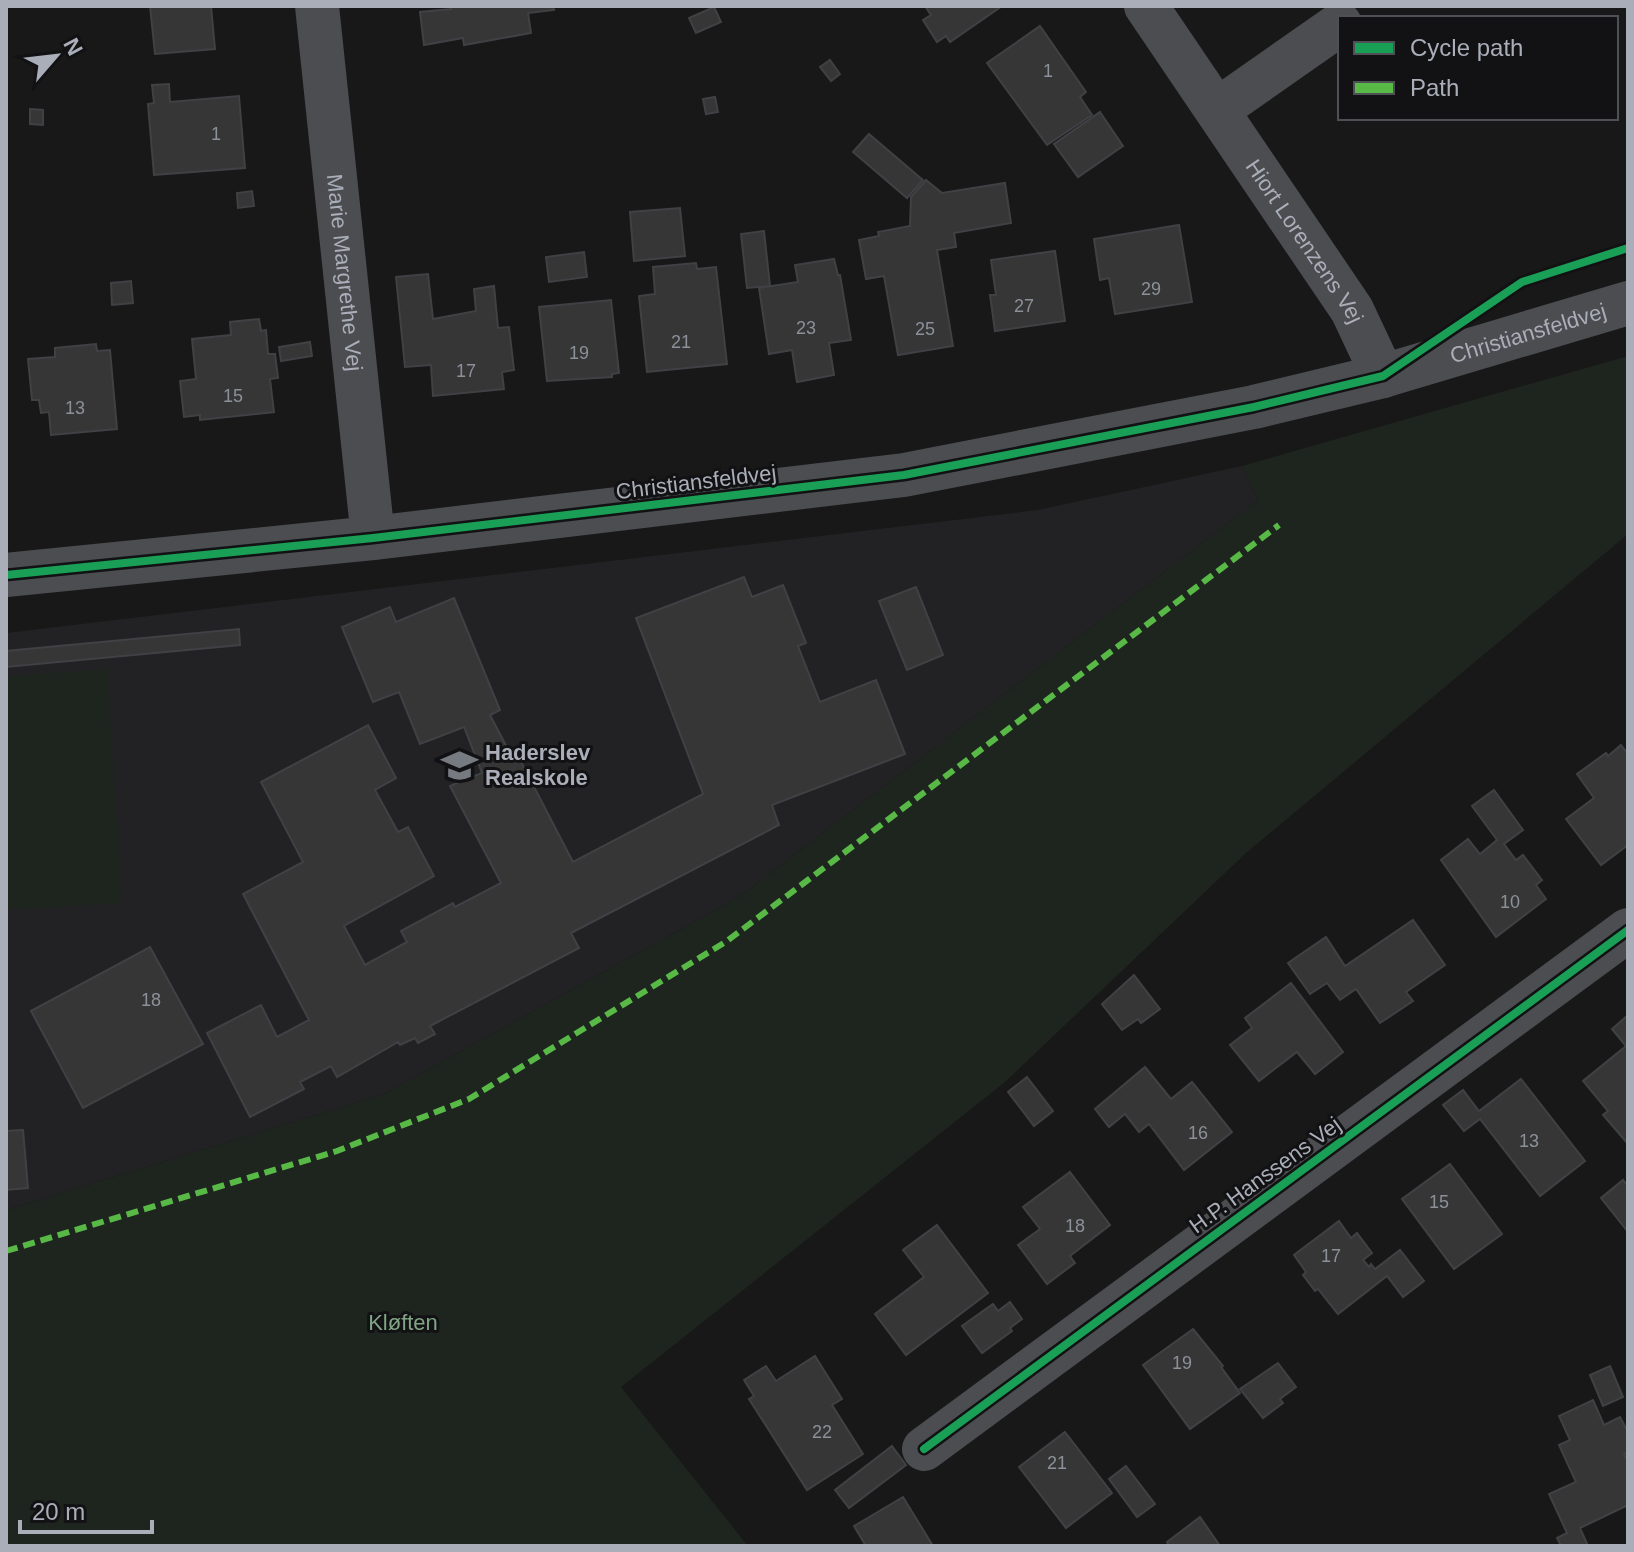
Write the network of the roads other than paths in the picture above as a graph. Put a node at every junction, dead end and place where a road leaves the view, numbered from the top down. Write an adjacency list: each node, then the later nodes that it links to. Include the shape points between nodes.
1 (317, 6): 7 (street, Marie Margrethe Vej)
2 (1146, 6): 4 (street, Hiort Lorenzens Vej)
3 (1338, 25): 4 (street)
4 (1217, 110): 6 (street, Hiort Lorenzens Vej, via 1352,310)
5 (1628, 303): 6 (street, Christiansfeldvej)
6 (1383, 376): 7 (street, Christiansfeldvej, via 1254,407 904,475)
7 (373, 538): 8 (street, Christiansfeldvej)
8 (6, 575)
9 (1628, 930): 10 (street, H.P. Hanssens Vej)
10 (924, 1449)

